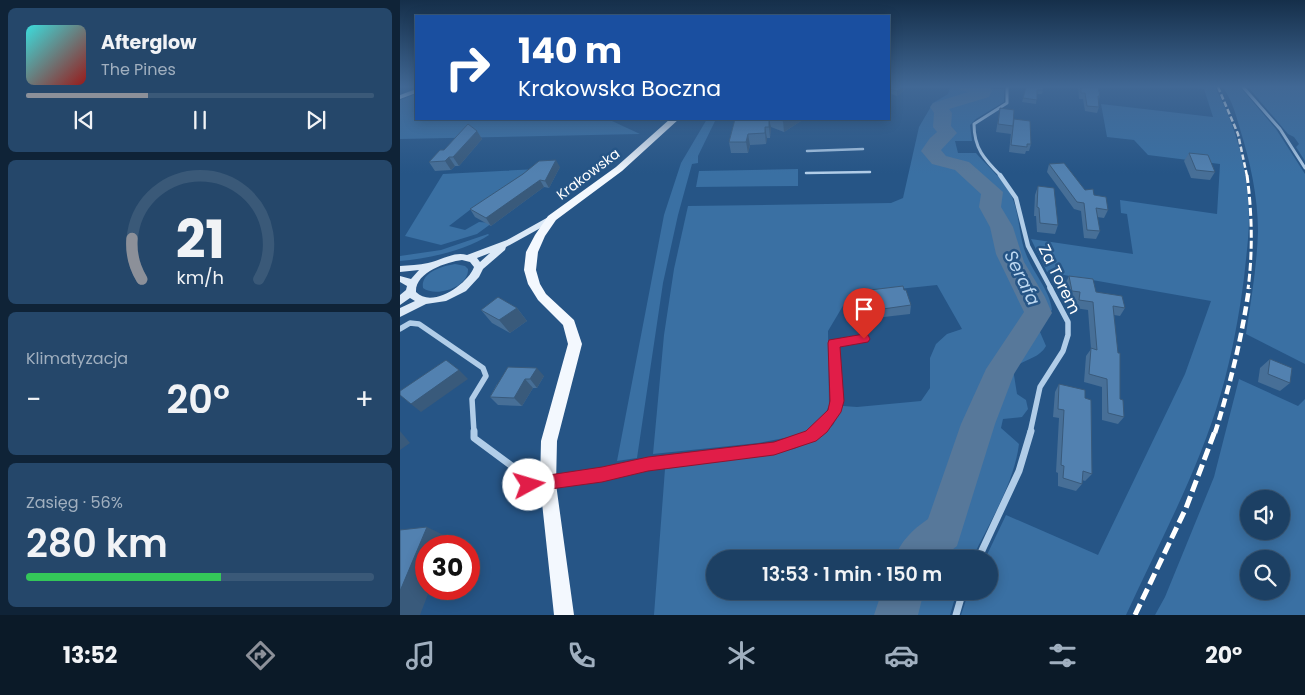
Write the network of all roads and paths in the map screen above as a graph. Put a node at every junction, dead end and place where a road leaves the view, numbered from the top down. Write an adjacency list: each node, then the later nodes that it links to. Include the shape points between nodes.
1 (987, 116): 23 (street, Za Torem, via 974,124 974,142 979,154 1016,198 1027,244 1063,310 1068,322 1068,335 1063,350 1040,387 1019,471)
2 (1268, 116): 6 (street)
3 (674, 120): 9 (main road, Krakowska, via 619,169)
4 (864, 149): 5 (lane)
5 (807, 151)
6 (1305, 168)
7 (870, 172): 8 (lane)
8 (806, 173)
9 (552, 218): 10 (main road, Krakowska); 22 (main road, via 534,247 530,270 542,297 568,323 575,344 549,441)
10 (510, 242): 11 (main road, Krakowska); 13 (main road, Krakowska)
11 (469, 258): 12 (main road, Krakowska, via 452,258); 13 (main road)
12 (433, 265): 14 (main road); 16 (main road, via 417,276)
13 (479, 267): 17 (main road, Krakowska, via 474,280 458,292)
14 (400, 269)
15 (400, 279): 16 (main road)
16 (411, 288): 17 (main road, via 415,297); 18 (main road)
17 (425, 300): 19 (main road)
18 (400, 301)
19 (400, 313)
20 (400, 330): 22 (street, via 410,323 419,324 483,368 486,376 472,399 474,438 516,469 529,485)
21 (864, 339): 22 (street, via 834,343 837,401 834,412 811,436 774,449 648,464)
22 (548, 484): 25 (main road)
23 (982, 550)
24 (960, 600): 26 (street)
25 (564, 615)
26 (956, 615)

